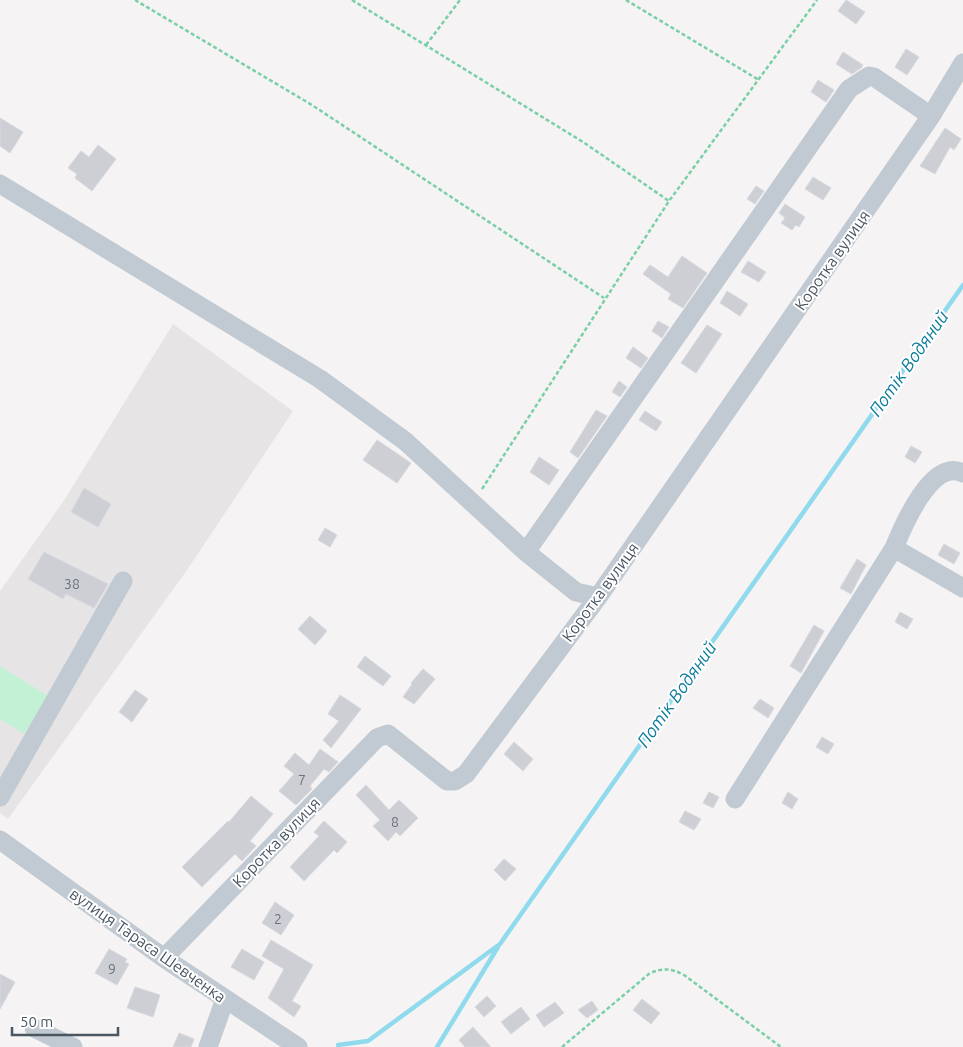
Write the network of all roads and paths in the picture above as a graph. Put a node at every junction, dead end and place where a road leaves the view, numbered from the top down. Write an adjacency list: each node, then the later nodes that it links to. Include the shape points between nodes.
1 (135, 0): 12 (path, via 312,105)
2 (352, 0): 6 (path)
3 (460, 0): 6 (path)
4 (626, 0): 8 (path)
5 (817, 0): 8 (path)
6 (426, 46): 11 (path, via 583,142)
7 (963, 63): 9 (street, Коротка вулиця)
8 (759, 80): 11 (path)
9 (931, 116): 16 (street, via 874,77 869,76 849,89); 19 (street, Коротка вулиця)
10 (0, 184): 14 (street, via 320,379 405,441)
11 (670, 201): 12 (path)
12 (604, 298): 14 (path)
13 (963, 473): 15 (street, via 947,471 936,476 906,519)
14 (473, 503): 16 (street)
15 (894, 548): 18 (street); 21 (street)
16 (526, 552): 19 (street, via 576,592)
17 (123, 582): 20 (street)
18 (963, 588)
19 (598, 596): 23 (street, Коротка вулиця, via 466,774 455,781 447,781 388,734 377,738)
20 (0, 797)
21 (735, 799)
22 (0, 840): 23 (street, вулиця Тараса Шевченка)
23 (164, 958): 24 (street, вулиця Тараса Шевченка)
24 (225, 999): 27 (street); 28 (street, вулиця Тараса Шевченка)
25 (34, 1028): 26 (street)
26 (72, 1047)
27 (208, 1047)
28 (298, 1047)
29 (562, 1047): 30 (path, via 650,973 673,969)
30 (781, 1047)

